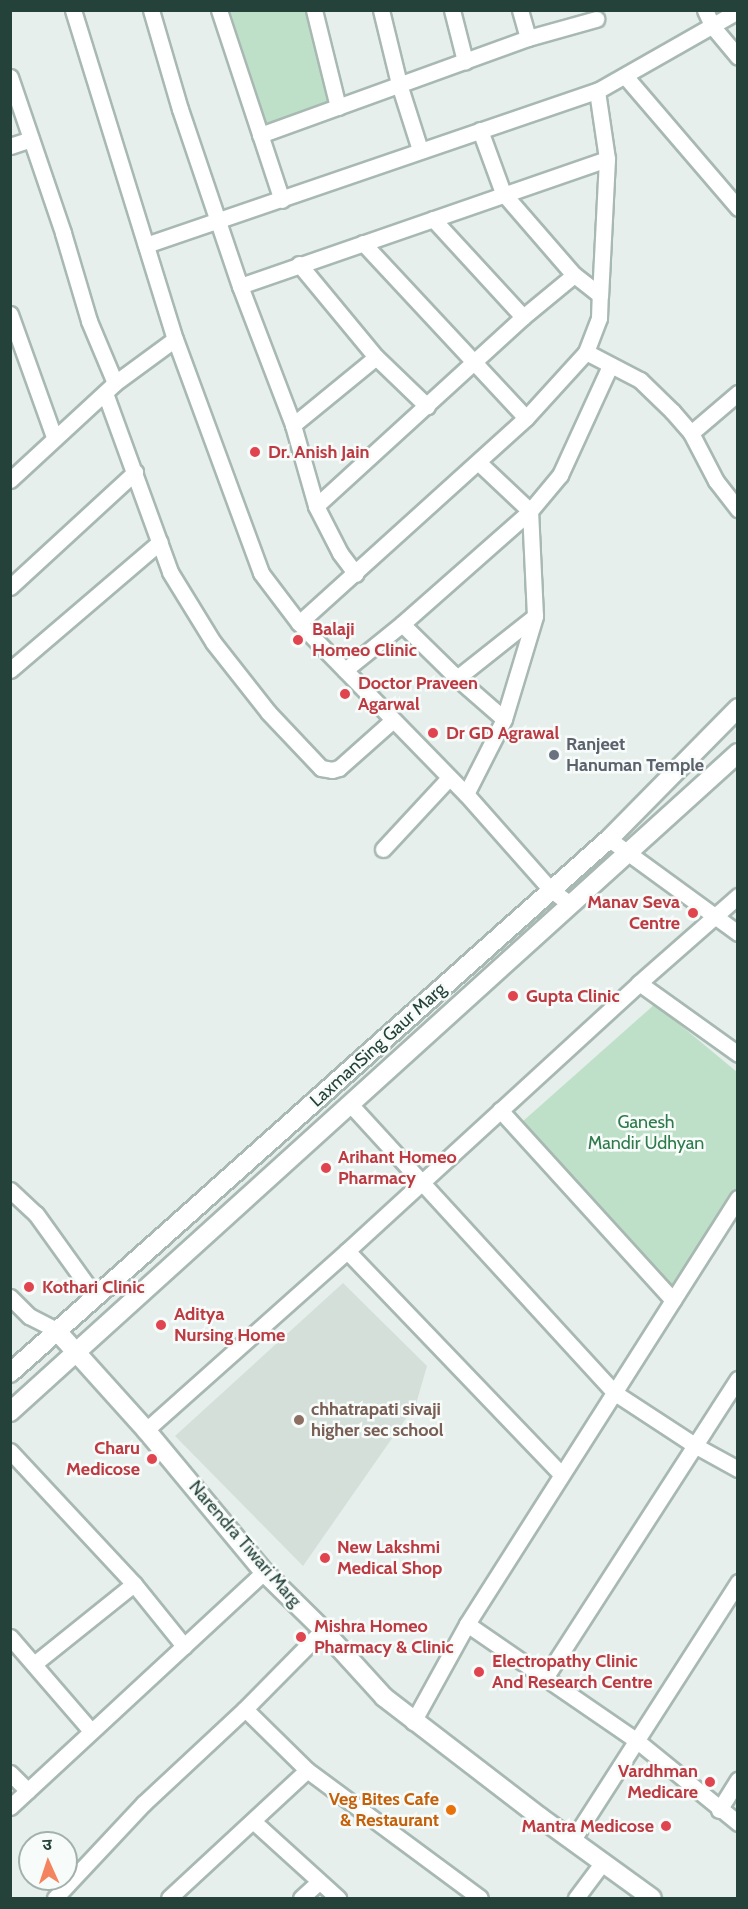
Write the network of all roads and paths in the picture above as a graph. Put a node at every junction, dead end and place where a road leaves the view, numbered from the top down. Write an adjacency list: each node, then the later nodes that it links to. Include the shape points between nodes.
1 (73, 10): 32 (street)
2 (151, 10): 30 (street)
3 (219, 10): 21 (street)
4 (314, 10): 19 (street)
5 (381, 10): 17 (street)
6 (452, 10): 14 (street)
7 (520, 10): 12 (street)
8 (705, 10): 11 (street)
9 (738, 11): 11 (street)
10 (596, 19): 12 (street)
11 (713, 27): 13 (street); 15 (street)
12 (528, 38): 14 (street)
13 (738, 57)
14 (465, 61): 17 (street)
15 (625, 76): 18 (street); 28 (street)
16 (10, 77): 22 (street)
17 (399, 84): 19 (street); 24 (street)
18 (597, 91): 20 (street); 25 (street)
19 (338, 107): 21 (street)
20 (480, 130): 24 (street); 26 (street)
21 (260, 135): 27 (street)
22 (31, 139): 23 (street); 44 (street)
23 (10, 146)
24 (420, 150): 27 (street)
25 (607, 159): 26 (street); 36 (street)
26 (503, 193): 29 (street); 34 (street)
27 (282, 200): 30 (street)
28 (738, 208)
29 (433, 219): 31 (street); 38 (street)
30 (218, 222): 32 (street); 35 (street)
31 (363, 243): 33 (street); 42 (street)
32 (146, 245): 39 (street)
33 (298, 264): 35 (street); 41 (street)
34 (574, 275): 36 (street); 38 (street)
35 (240, 286): 48 (street)
36 (600, 295): 40 (street, via 599,318)
37 (10, 314): 50 (street)
38 (523, 317): 42 (street)
39 (175, 339): 44 (street); 61 (street, via 261,573)
40 (586, 352): 43 (street); 47 (street)
41 (376, 357): 46 (street); 48 (street)
42 (476, 363): 46 (street); 47 (street)
43 (610, 366): 49 (street, via 640,380); 56 (street, via 560,475)
44 (110, 388): 50 (street); 52 (street)
45 (738, 393): 49 (street)
46 (427, 406): 54 (street)
47 (526, 418): 51 (street)
48 (292, 425): 54 (street)
49 (691, 433): 55 (street, via 716,481)
50 (54, 438): 53 (street)
51 (478, 462): 56 (street); 58 (street)
52 (135, 472): 57 (street); 59 (street)
53 (10, 480)
54 (316, 506): 58 (street, via 340,553)
55 (738, 509)
56 (530, 512): 60 (street); 62 (street)
57 (160, 542): 63 (street); 68 (street, via 170,572 213,642 268,712 321,768 339,768)
58 (356, 574): 61 (street)
59 (10, 587)
60 (535, 616): 65 (street); 67 (street)
61 (299, 623): 64 (street)
62 (402, 624): 64 (street); 65 (street)
63 (10, 670)
64 (345, 670): 68 (street)
65 (457, 678): 67 (street)
66 (738, 708): 72 (main road, LaxmanSing Gaur Marg)
67 (504, 719): 71 (street)
68 (393, 720): 70 (street)
69 (738, 753): 74 (main road, LaxmanSing Gaur Marg)
70 (449, 778): 71 (street); 73 (street)
71 (466, 794): 75 (street)
72 (609, 839): 74 (street); 75 (main road, LaxmanSing Gaur Marg)
73 (383, 849)
74 (626, 853): 77 (main road, LaxmanSing Gaur Marg); 78 (street)
75 (550, 889): 77 (street); 88 (main road, LaxmanSing Gaur Marg)
76 (738, 896): 78 (street)
77 (570, 904): 82 (main road, LaxmanSing Gaur Marg)
78 (716, 917): 79 (street); 80 (street)
79 (738, 933)
80 (639, 983): 81 (street); 83 (street)
81 (738, 1054)
82 (350, 1104): 84 (street); 92 (main road, LaxmanSing Gaur Marg)
83 (500, 1110): 84 (street); 90 (street)
84 (423, 1182): 87 (street); 95 (street)
85 (10, 1190): 88 (street, via 36,1214)
86 (738, 1198): 90 (street)
87 (347, 1251): 97 (street); 101 (street)
88 (95, 1296): 91 (main road, LaxmanSing Gaur Marg)
89 (10, 1297): 91 (street, via 29,1316)
90 (674, 1299): 95 (street)
91 (56, 1330): 92 (main road, Narendra Tiwari Marg); 93 (main road, LaxmanSing Gaur Marg)
92 (76, 1353): 96 (main road, LaxmanSing Gaur Marg); 97 (main road, Narendra Tiwari Marg)
93 (10, 1373)
94 (738, 1379): 98 (street)
95 (615, 1393): 98 (street); 101 (street)
96 (10, 1412)
97 (147, 1430): 102 (main road, Narendra Tiwari Marg)
98 (696, 1446): 100 (street); 110 (street)
99 (10, 1451): 104 (street)
100 (738, 1469)
101 (561, 1474): 105 (street)
102 (264, 1572): 106 (main road, Narendra Tiwari Marg); 108 (street)
103 (738, 1582): 114 (street)
104 (134, 1584): 108 (street); 109 (street)
105 (467, 1624): 110 (street); 112 (street)
106 (323, 1630): 111 (street); 112 (main road, Narendra Tiwari Marg, via 384,1697)
107 (10, 1636): 109 (street)
108 (184, 1646): 113 (street)
109 (34, 1664): 113 (street)
110 (545, 1678): 114 (street)
111 (245, 1709): 115 (street); 126 (street, via 143,1803)
112 (414, 1722): 123 (main road, Narendra Tiwari Marg)
113 (91, 1731): 118 (street)
114 (636, 1740): 120 (street); 123 (street)
115 (308, 1770): 121 (street); 130 (street)
116 (10, 1773): 118 (street)
117 (738, 1780): 120 (street)
118 (28, 1791): 119 (street)
119 (10, 1808)
120 (719, 1810): 122 (street)
121 (253, 1821): 125 (street); 127 (street)
122 (738, 1823)
123 (572, 1841): 124 (main road, Narendra Tiwari Marg)
124 (603, 1862): 131 (street); 132 (main road, Narendra Tiwari Marg)
125 (319, 1882): 128 (street); 129 (street)
126 (55, 1899)
127 (168, 1899)
128 (301, 1899)
129 (338, 1899)
130 (480, 1899)
131 (576, 1899)
132 (652, 1899)

